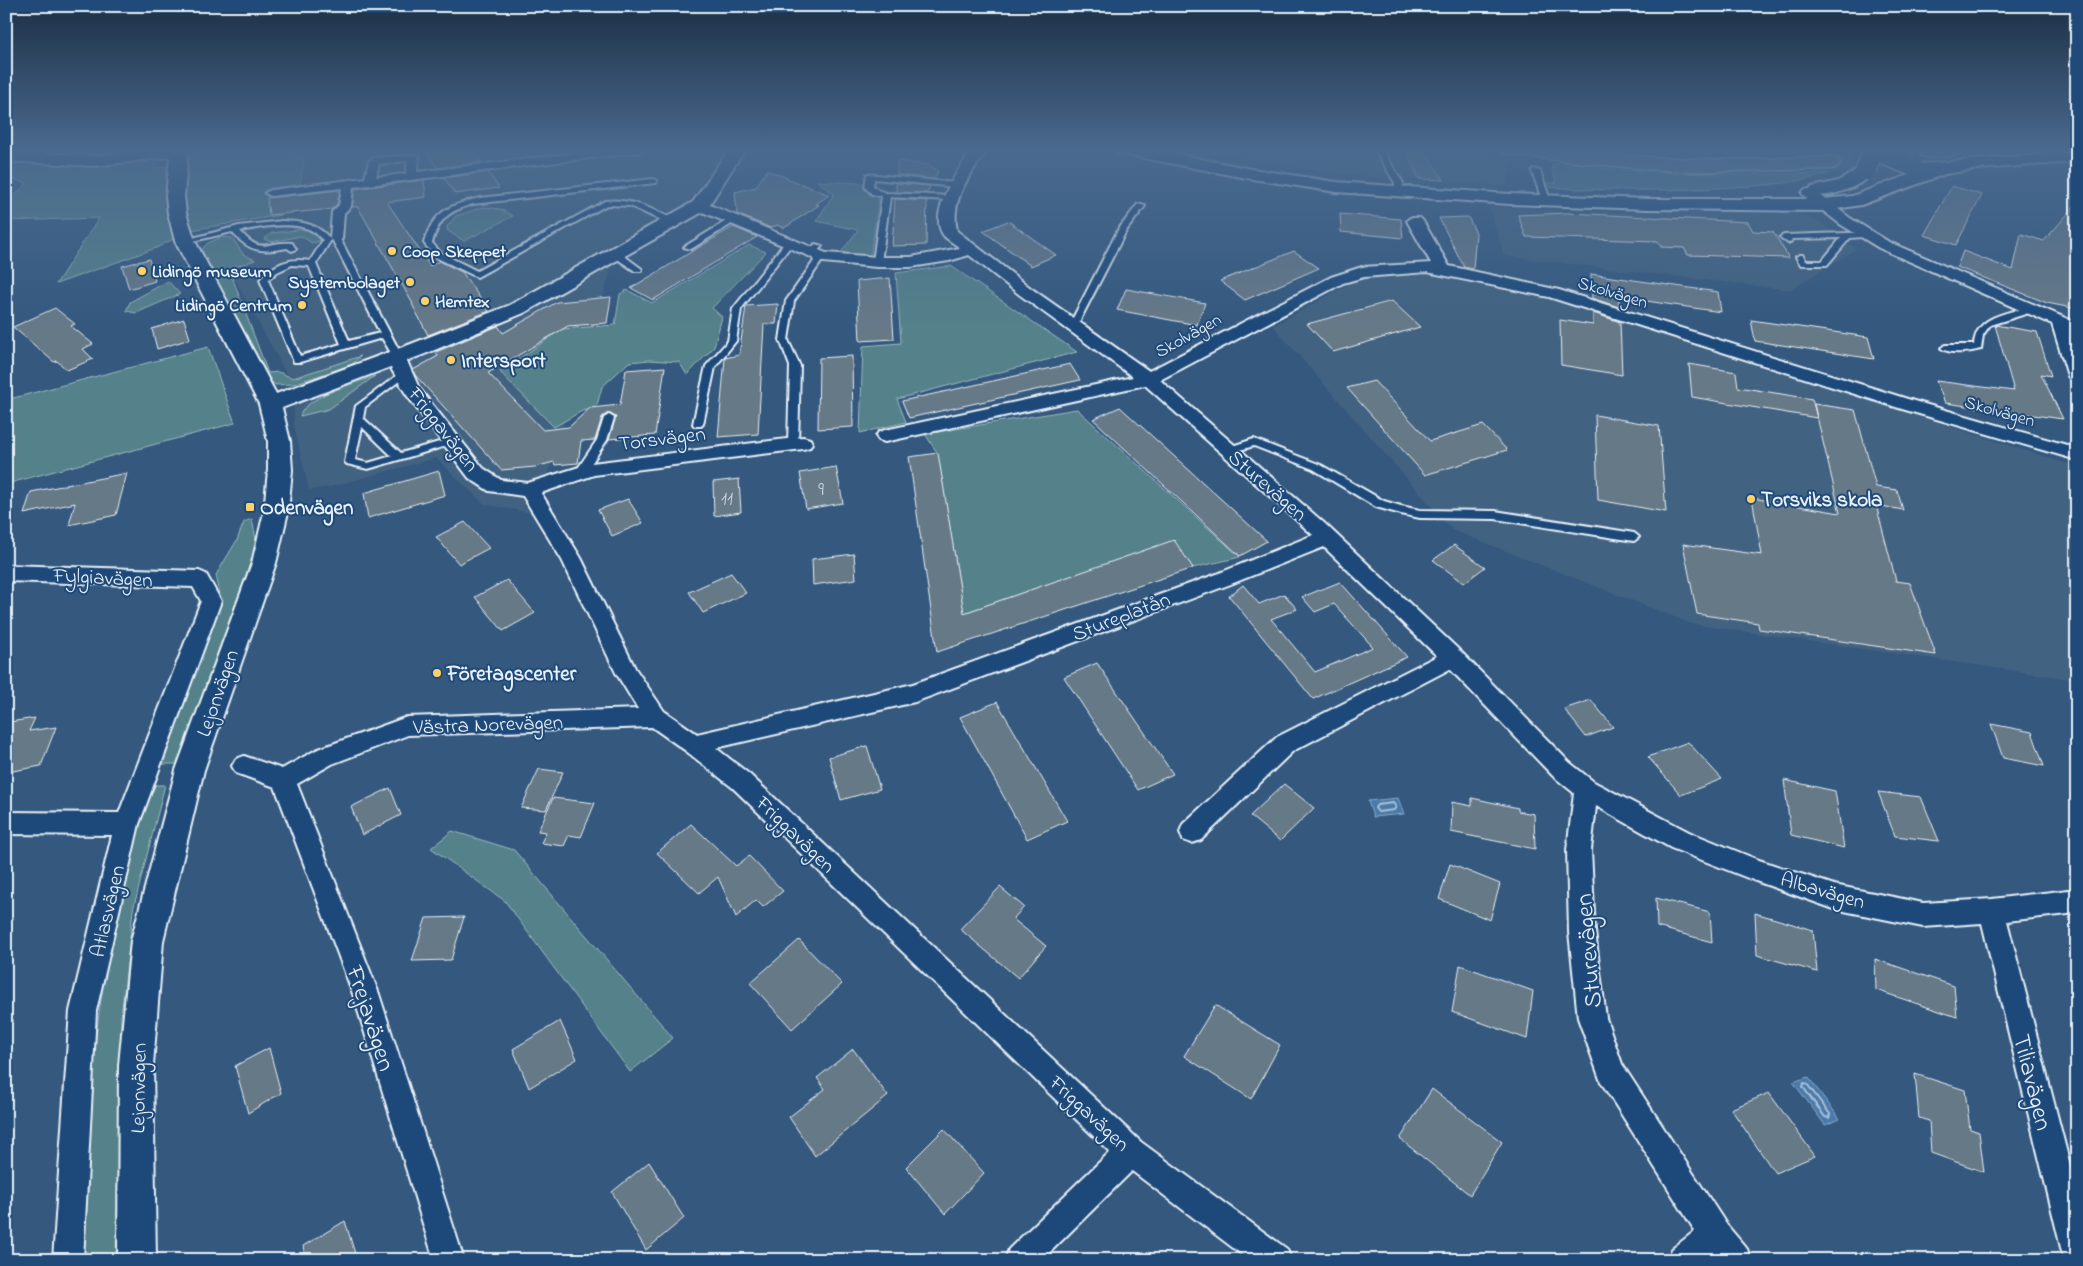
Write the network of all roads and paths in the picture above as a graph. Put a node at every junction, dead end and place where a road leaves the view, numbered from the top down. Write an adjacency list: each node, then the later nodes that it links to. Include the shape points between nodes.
1 (177, 208): 18 (street, Lejonvägen)
2 (343, 208): 17 (street, via 338,212)
3 (455, 208): 4 (lane, via 434,223 428,243 438,255 477,274)
4 (596, 208)
5 (643, 208): 14 (lane)
6 (696, 208): 14 (street)
7 (705, 208): 12 (street)
8 (884, 208): 27 (lane)
9 (948, 208): 24 (street, Sturevägen, via 946,214 950,233)
10 (1139, 208): 33 (lane, via 1122,230)
11 (1827, 208): 16 (street)
12 (734, 220): 20 (street); 21 (lane)
13 (1415, 221): 30 (street)
14 (672, 222): 25 (street)
15 (235, 230): 18 (lane); 22 (lane, via 252,247 268,250 289,245); 28 (lane, via 272,224 308,226 323,233 327,240)
16 (1856, 235): 19 (lane, via 1784,237); 26 (lane, via 1824,263 1804,263); 31 (street)
17 (336, 240): 35 (lane)
18 (185, 241): 41 (street, Lejonvägen)
19 (1788, 241)
20 (789, 243): 23 (street); 44 (lane, via 737,308 732,341 711,366)
21 (688, 247)
22 (292, 249)
23 (816, 249): 27 (street, via 823,256); 47 (lane, via 818,260 790,300 784,340 795,366)
24 (970, 250): 27 (street, via 911,262); 33 (street, Sturevägen)
25 (616, 254): 29 (lane); 38 (street, via 517,309)
26 (1800, 257)
27 (877, 262)
28 (312, 264): 36 (lane); 36 (lane, via 302,261 286,263 270,272 264,280 293,351 297,360)
29 (638, 269)
30 (1443, 270): 40 (street, Skolvägen, via 1427,267 1362,272 1336,280); 49 (street, Skolvägen, via 1553,294)
31 (2029, 310): 32 (street); 37 (lane, via 1987,323 1979,335 1978,346)
32 (2068, 322): 34 (street); 39 (street)
33 (1074, 324): 40 (street, Sturevägen)
34 (2077, 329)
35 (386, 334): 36 (lane); 38 (lane)
36 (346, 345)
37 (1945, 348)
38 (400, 365): 41 (street); 43 (lane, via 361,406); 46 (street, Friggavägen, via 412,390)
39 (2077, 376)
40 (1148, 379): 45 (street); 48 (street, Sturevägen)
41 (270, 404): 72 (street, Lejonvägen, via 279,441 280,470 272,529 264,563 190,770 147,941 136,1066)
42 (608, 418): 51 (lane, via 602,440)
43 (359, 419): 50 (lane); 50 (lane, via 350,462 368,466)
44 (698, 424)
45 (885, 436)
46 (453, 441): 50 (lane); 52 (street, Friggavägen, via 476,473 496,486)
47 (798, 444): 51 (street, Torsvägen, via 592,469)
48 (1228, 450): 53 (lane, via 1254,442 1317,467 1380,504 1420,514 1495,515); 54 (street, Sturevägen)
49 (2077, 454)
50 (399, 457)
51 (579, 474): 52 (street, Torsvägen)
52 (529, 490): 58 (street, Friggavägen, via 571,558 627,673)
53 (1634, 537)
54 (1326, 538): 57 (street, Sturevägen); 59 (street, Stureplatån, via 915,693)
55 (6, 573): 56 (street, Fylgiavägen)
56 (199, 579): 64 (street, Atlasvägen, via 211,601)
57 (1453, 658): 62 (street, Sturevägen, via 1561,769); 65 (street, via 1285,744)
58 (656, 718): 59 (street, Friggavägen); 61 (street, Västra Norevägen, via 407,726 324,757)
59 (694, 744): 68 (street, Friggavägen, via 741,781)
60 (244, 766): 61 (street)
61 (284, 780): 73 (street, Frejavägen, via 366,994)
62 (1586, 788): 67 (street, Albavägen, via 1680,840 1834,897 1923,915); 69 (street, Sturevägen, via 1579,850 1582,932 1592,1018 1611,1072)
63 (6, 823): 64 (street)
64 (127, 824): 71 (street, Atlasvägen, via 83,1011)
65 (1192, 832)
66 (2077, 901): 67 (street, Albavägen)
67 (1992, 911): 70 (street, Tiliavägen)
68 (1132, 1152): 74 (street); 75 (street, Friggavägen)
69 (1715, 1235): 76 (street); 77 (street, Sturevägen)
70 (2077, 1252)
71 (68, 1260)
72 (137, 1260)
73 (449, 1260)
74 (1020, 1260)
75 (1276, 1260)
76 (1684, 1260)
77 (1736, 1260)

